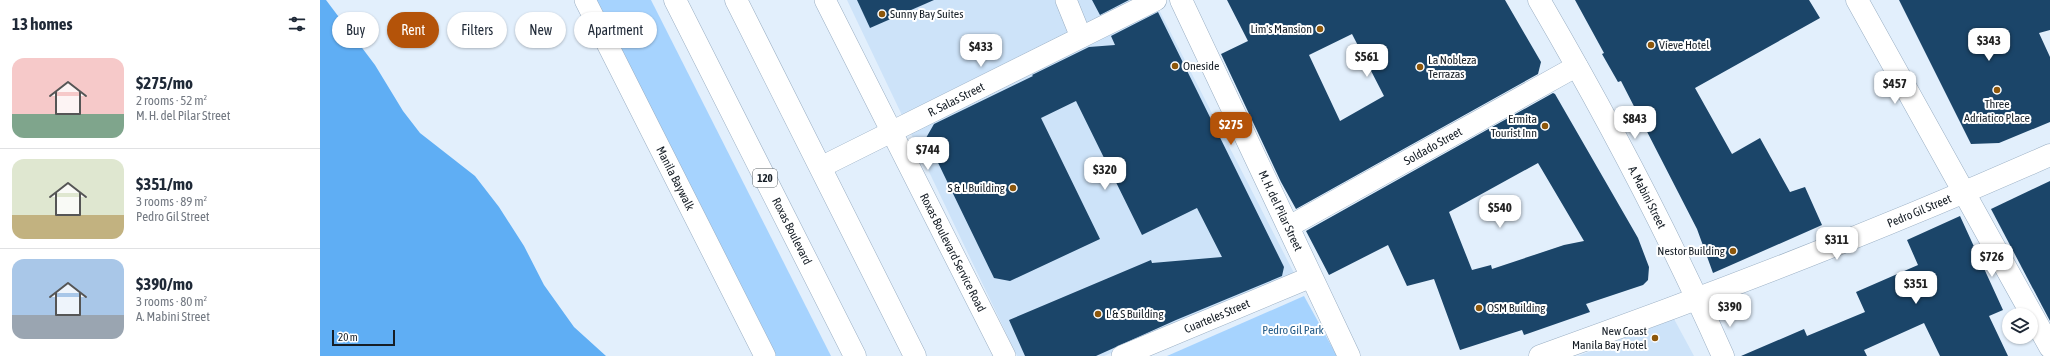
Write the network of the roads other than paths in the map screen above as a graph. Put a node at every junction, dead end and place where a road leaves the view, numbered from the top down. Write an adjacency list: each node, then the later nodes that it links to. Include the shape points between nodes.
1 (585, 0): 20 (street, Manila Baywalk)
2 (675, 0): 21 (main road, Roxas Boulevard / 120)
3 (736, 0): 14 (main road)
4 (825, 0): 12 (street, Roxas Boulevard Service Road)
5 (1066, 0): 10 (street)
6 (1156, 0): 10 (street, R. Salas Street)
7 (1181, 0): 16 (main road, M. H. del Pilar Street)
8 (1539, 0): 11 (main road, A. Mabini Street)
9 (1857, 0): 15 (main road)
10 (1081, 37): 12 (street, R. Salas Street)
11 (1578, 66): 16 (street, Soldado Street); 18 (main road, A. Mabini Street)
12 (890, 132): 14 (street, R. Salas Street); 23 (street, Roxas Boulevard Service Road)
13 (2050, 155): 15 (main road, Pedro Gil Street)
14 (821, 167): 22 (main road)
15 (1963, 193): 18 (main road, Pedro Gil Street); 19 (main road)
16 (1288, 227): 17 (main road, M. H. del Pilar Street)
17 (1311, 277): 24 (street, Cuarteles Street); 25 (main road, M. H. del Pilar Street)
18 (1698, 298): 26 (main road, Pedro Gil Street); 27 (main road, A. Mabini Street)
19 (2050, 347)
20 (765, 356)
21 (855, 356)
22 (915, 356)
23 (1005, 356)
24 (1122, 356)
25 (1349, 356)
26 (1540, 356)
27 (1723, 356)

